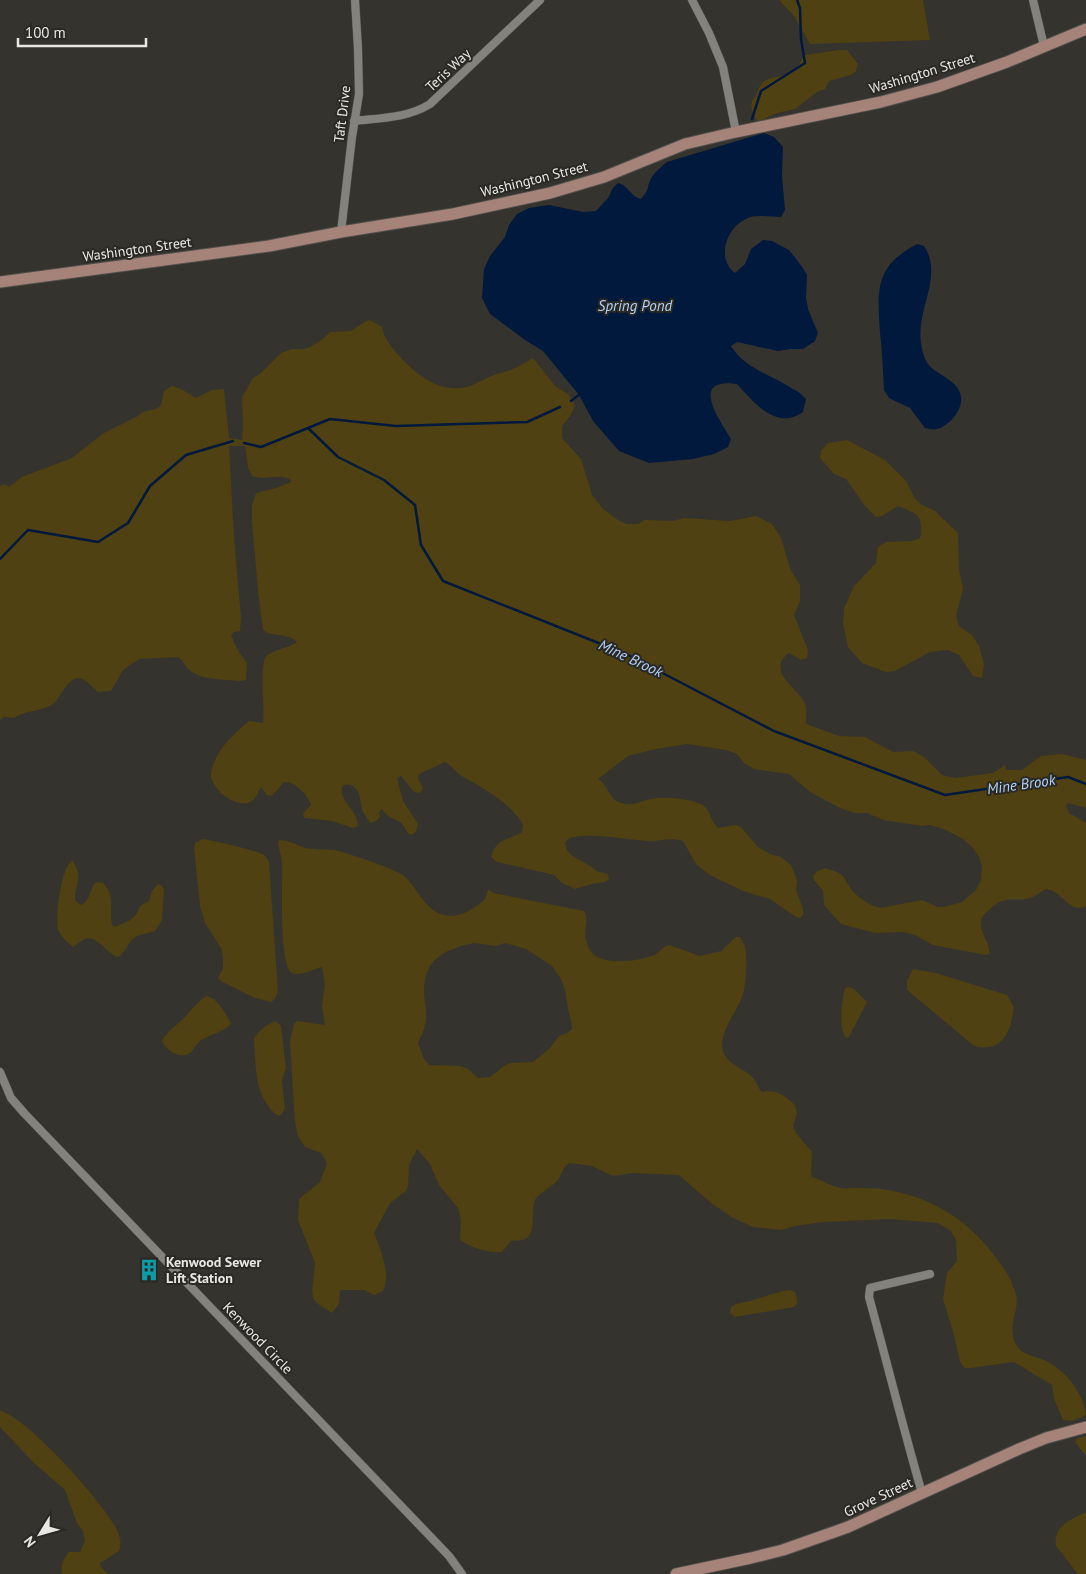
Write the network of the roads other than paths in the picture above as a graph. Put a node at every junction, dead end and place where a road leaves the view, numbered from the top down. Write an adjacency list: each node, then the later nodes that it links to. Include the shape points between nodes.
1 (355, 0): 7 (street, Taft Drive, via 359,87)
2 (540, 0): 7 (street, Teris Way, via 430,104 406,115)
3 (692, 0): 8 (street, via 723,67)
4 (1033, 0): 6 (street)
5 (1086, 29): 6 (main road, Washington Street)
6 (1044, 46): 8 (main road, Washington Street, via 974,74 891,100)
7 (354, 121): 9 (street, Taft Drive)
8 (736, 132): 9 (main road, Washington Street, via 685,144 604,177 550,193 453,214)
9 (341, 232): 10 (main road, Washington Street, via 269,246)
10 (0, 282)
11 (0, 1072): 15 (street, Kenwood Circle, via 11,1098 25,1114 449,1556)
12 (930, 1274): 14 (street, via 870,1288 869,1297)
13 (1086, 1427): 14 (main road, Grove Street, via 1046,1438)
14 (922, 1493): 16 (main road, Grove Street, via 848,1527 794,1546)
15 (462, 1574)
16 (676, 1574)

